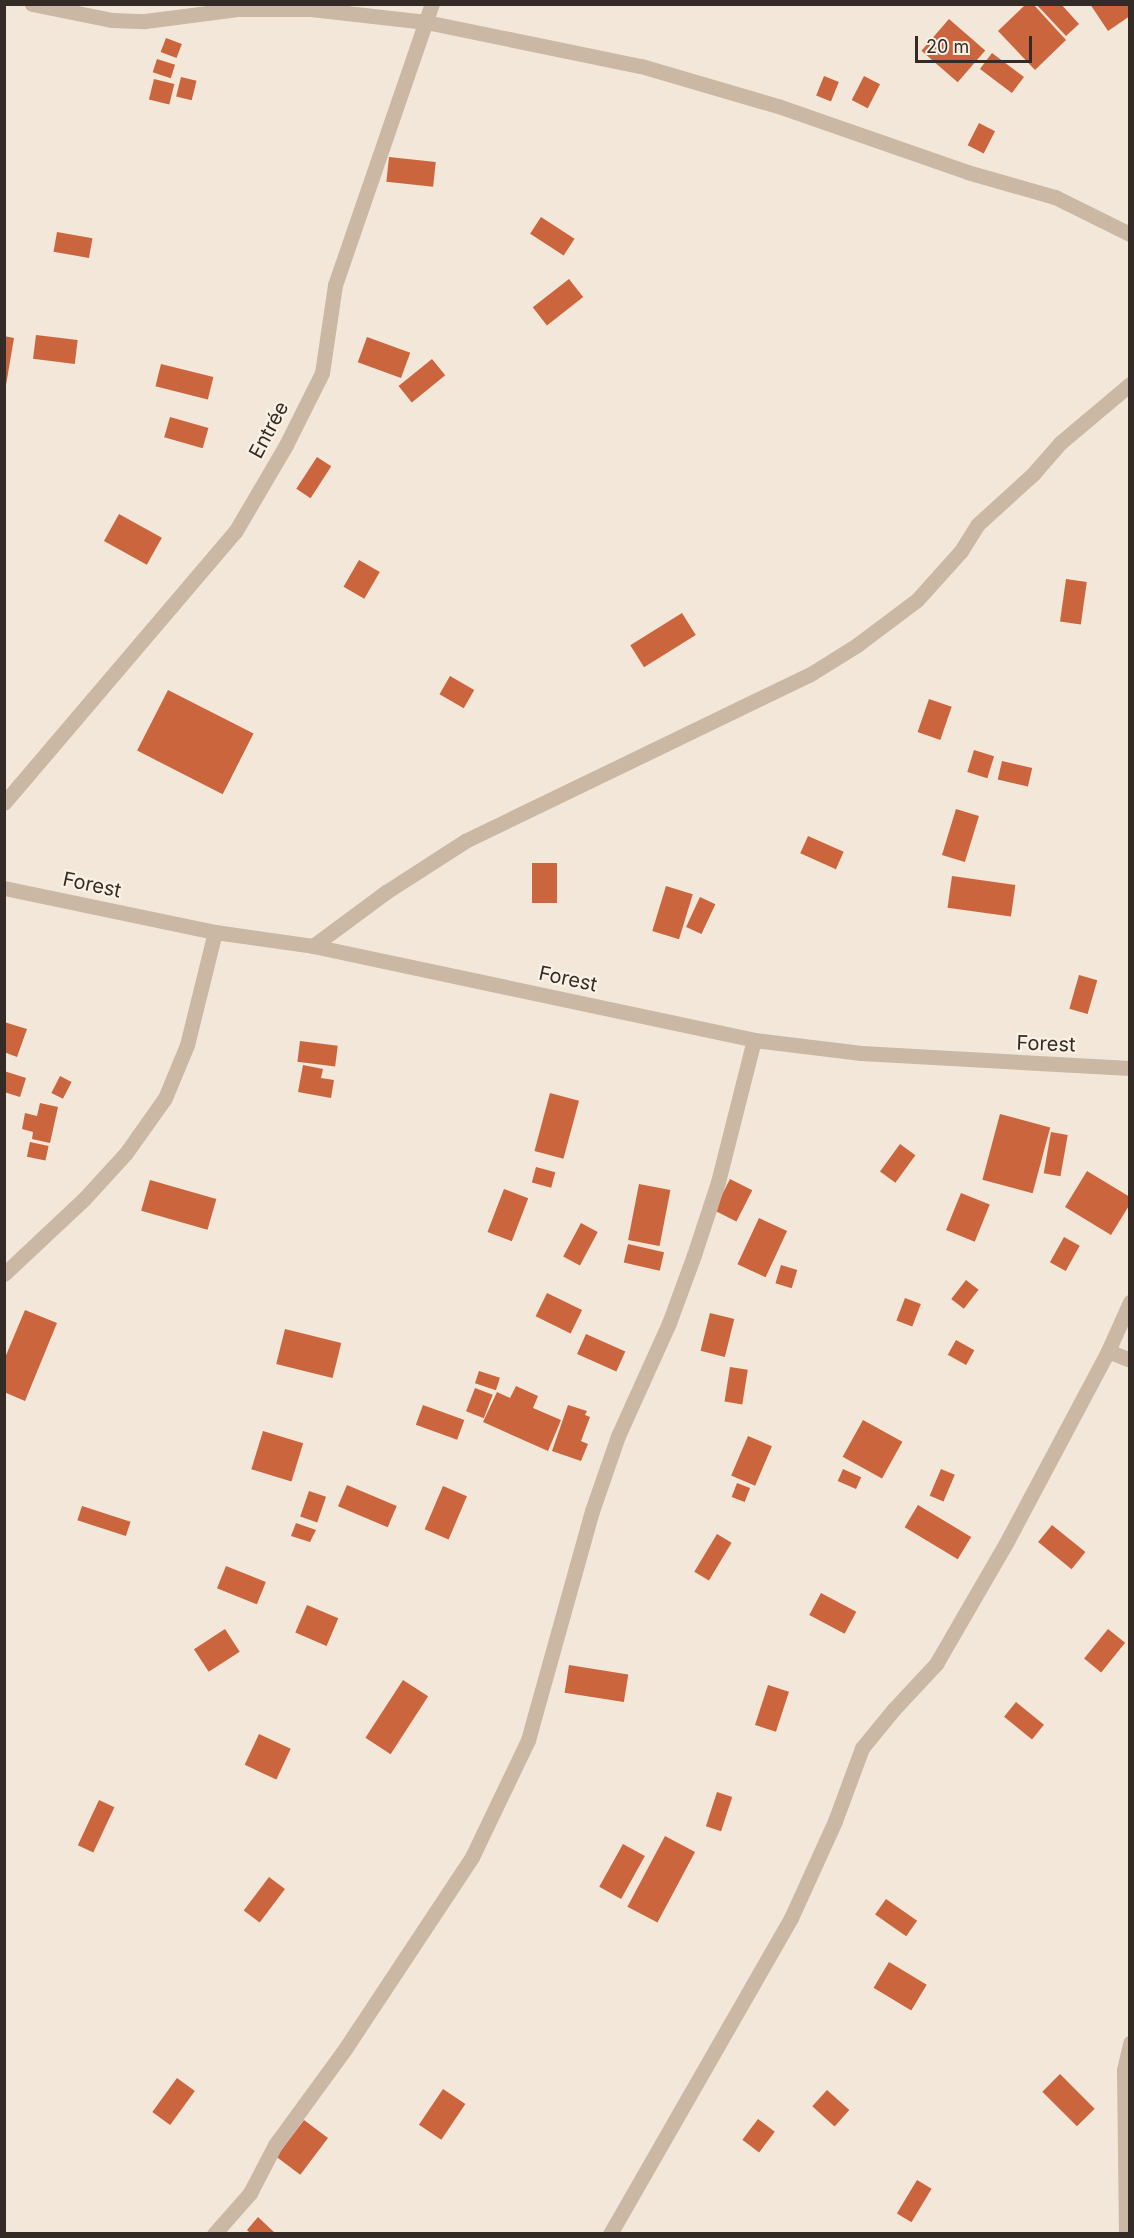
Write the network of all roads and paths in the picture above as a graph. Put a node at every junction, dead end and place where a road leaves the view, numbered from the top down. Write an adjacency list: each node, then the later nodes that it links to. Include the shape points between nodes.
1 (32, 4): 3 (street, via 112,20 145,21 274,8)
2 (432, 4): 3 (street, Entrée)
3 (426, 22): 4 (street, via 641,66 778,106 967,172 1055,197); 6 (street, Entrée, via 335,285 322,373 286,445 235,532)
4 (1130, 234)
5 (1130, 384): 9 (street, via 1060,443 1033,474 977,525 961,551 917,600 857,645 809,675 465,841)
6 (4, 802)
7 (4, 888): 8 (street, Forest)
8 (215, 932): 9 (street, Forest); 12 (street, via 187,1045 165,1098 126,1153 84,1199)
9 (313, 946): 10 (street, Forest)
10 (754, 1040): 11 (street, Forest, via 861,1053); 18 (street, via 718,1182 694,1255 669,1323 618,1436 592,1511 528,1740 472,1857 351,2040 275,2145 250,2193)
11 (1130, 1068)
12 (4, 1274)
13 (1130, 1302): 14 (street)
14 (1108, 1351): 15 (street); 19 (street, via 1005,1545 936,1664 862,1748 835,1821 791,1918)
15 (1130, 1360)
16 (1130, 2043): 17 (street, via 1124,2070)
17 (1127, 2206): 20 (street)
18 (214, 2234)
19 (610, 2234)
20 (1126, 2234)

